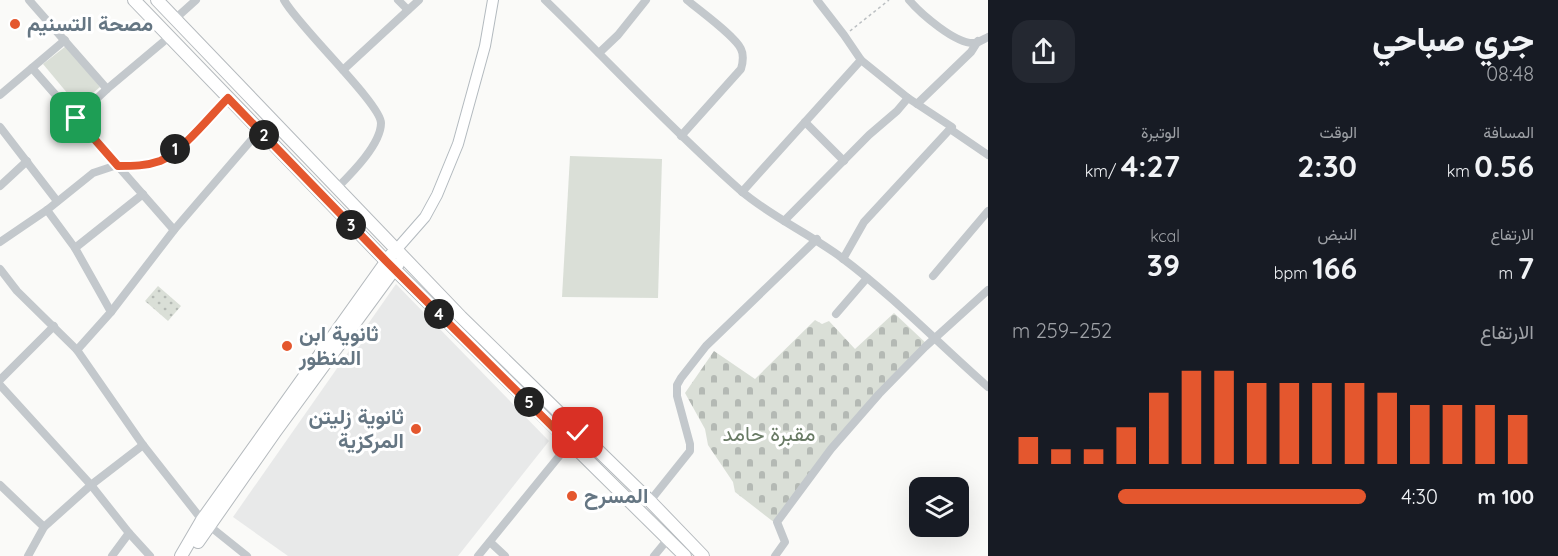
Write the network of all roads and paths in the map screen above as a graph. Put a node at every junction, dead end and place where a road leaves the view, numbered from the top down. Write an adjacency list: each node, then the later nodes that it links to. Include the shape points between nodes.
1 (29, 0): 20 (street)
2 (134, 0): 18 (main road)
3 (158, 0): 16 (main road)
4 (196, 0): 16 (street)
5 (284, 0): 25 (street)
6 (398, 0): 15 (street)
7 (419, 0): 15 (street)
8 (493, 0): 53 (main road, via 485,46 458,144 437,195)
9 (545, 0): 22 (street)
10 (646, 0): 22 (street)
11 (687, 0): 36 (street, via 737,43 743,62)
12 (817, 0): 17 (street)
13 (889, 0): 17 (path)
14 (909, 0): 21 (street, via 918,11 952,34 967,42)
15 (408, 10): 25 (street)
16 (176, 18): 42 (main road)
17 (844, 35): 23 (street)
18 (169, 37): 26 (street); 28 (main road)
19 (988, 37): 21 (street)
20 (65, 40): 24 (street); 26 (street)
21 (978, 41): 30 (street)
22 (599, 53): 36 (street)
23 (861, 60): 29 (street); 32 (street)
24 (32, 68): 27 (street); 31 (street)
25 (344, 70): 42 (street, via 381,123 367,153)
26 (107, 89): 31 (street)
27 (0, 95)
28 (228, 98): 35 (main road); 40 (street, via 166,158 142,166)
29 (908, 98): 30 (street); 39 (street)
30 (917, 104): 34 (street)
31 (76, 118): 40 (street)
32 (805, 122): 39 (street); 43 (street)
33 (0, 127): 38 (street)
34 (950, 129): 37 (street); 54 (street, via 864,222)
35 (260, 131): 49 (street); 55 (main road)
36 (681, 136): 43 (street)
37 (988, 155)
38 (27, 161): 41 (street); 45 (street)
39 (844, 161): 48 (street)
40 (118, 166): 44 (street); 45 (street, via 93,173)
41 (0, 186)
42 (338, 187): 53 (main road)
43 (742, 192): 48 (street)
44 (143, 194): 49 (street); 52 (street)
45 (57, 201): 46 (street)
46 (47, 210): 51 (street); 52 (street)
47 (988, 211): 57 (street)
48 (784, 221): 50 (street)
49 (174, 230): 60 (street)
50 (817, 239): 54 (street); 73 (street, via 706,346 677,384 690,451)
51 (0, 242)
52 (75, 248): 60 (street)
53 (400, 254): 55 (main road); 68 (main road)
54 (843, 259): 58 (street)
55 (390, 265): 69 (main road); 74 (main road)
56 (0, 269): 62 (street)
57 (933, 276)
58 (867, 278): 61 (street); 63 (street)
59 (988, 290): 63 (street)
60 (111, 312): 64 (street)
61 (836, 314)
62 (54, 326): 64 (street); 65 (street)
63 (934, 339): 67 (street); 90 (street, via 831,449 778,520 785,542)
64 (77, 350): 70 (street)
65 (0, 380)
66 (0, 385): 72 (street)
67 (988, 387)
68 (578, 433): 69 (street); 73 (main road)
69 (569, 443): 77 (main road); 78 (street)
70 (143, 444): 72 (street); 74 (street)
71 (0, 485): 75 (street)
72 (91, 485): 75 (street); 76 (street)
73 (650, 501): 89 (main road)
74 (205, 523): 82 (main road); 83 (main road); 84 (street)
75 (44, 527): 79 (street)
76 (129, 533): 80 (street); 81 (street)
77 (668, 539): 87 (street); 88 (main road)
78 (490, 542): 85 (street); 86 (street)
79 (28, 556)
80 (112, 556)
81 (150, 556)
82 (181, 556)
83 (190, 556)
84 (247, 556)
85 (478, 556)
86 (505, 556)
87 (654, 556)
88 (686, 556)
89 (703, 556)
90 (775, 556)

